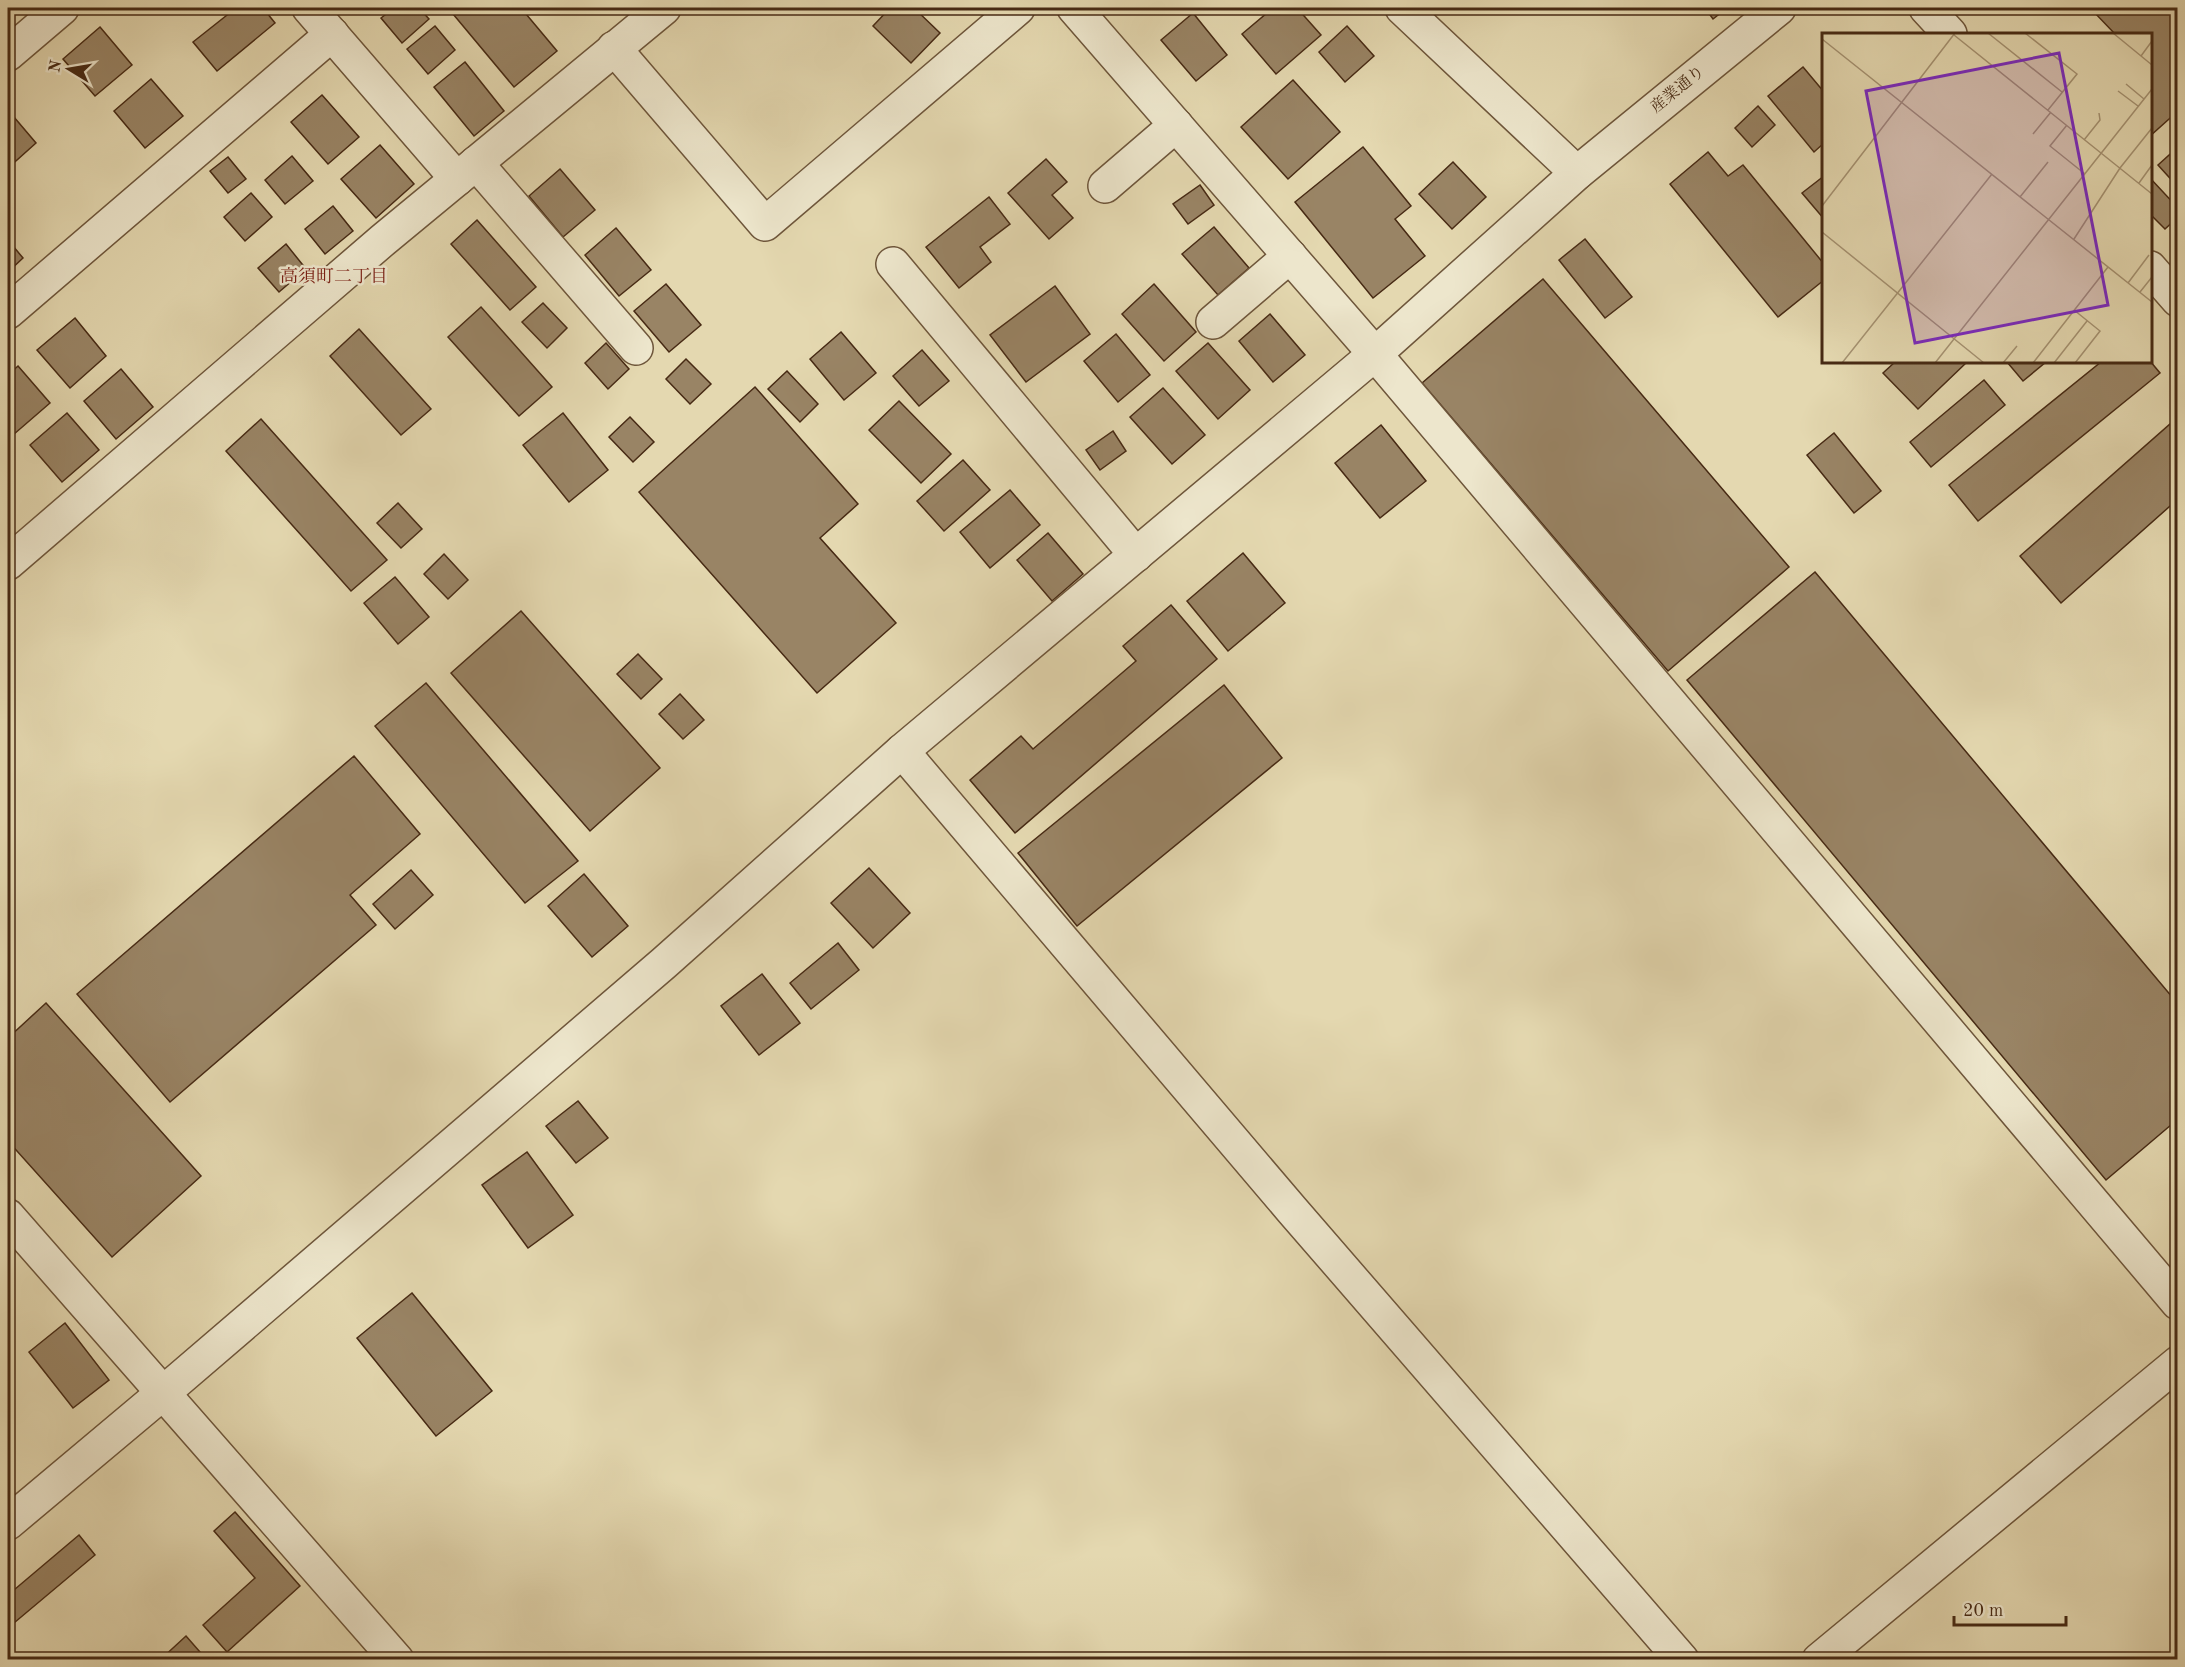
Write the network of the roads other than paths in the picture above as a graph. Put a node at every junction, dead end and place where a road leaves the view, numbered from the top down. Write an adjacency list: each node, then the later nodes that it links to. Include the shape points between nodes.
1 (62, 8): 12 (street)
2 (309, 8): 10 (street)
3 (664, 8): 11 (street)
4 (1018, 8): 11 (street, via 765,224)
5 (1074, 8): 13 (street)
6 (1402, 8): 15 (street)
7 (1779, 8): 15 (street, 産業通り)
8 (1926, 8): 9 (street)
9 (1949, 33)
10 (332, 34): 14 (street); 19 (street)
11 (614, 48): 14 (street)
12 (8, 54)
13 (1176, 125): 16 (street); 17 (street)
14 (466, 171): 21 (street); 24 (street)
15 (1577, 174): 22 (street, 産業通り)
16 (1105, 186)
17 (1290, 256): 20 (street); 22 (street)
18 (893, 264): 23 (street)
19 (8, 312)
20 (1213, 322)
21 (636, 348)
22 (1376, 354): 23 (street, 産業通り); 27 (street)
23 (1136, 555): 25 (street, 産業通り)
24 (8, 563)
25 (902, 751): 29 (street, 産業通り, via 663,963); 32 (street)
26 (8, 1216): 29 (street)
27 (2178, 1303)
28 (2178, 1363): 33 (street)
29 (163, 1393): 30 (street, 産業通り); 31 (street)
30 (8, 1523)
31 (397, 1659)
32 (1682, 1659)
33 (1819, 1659)

